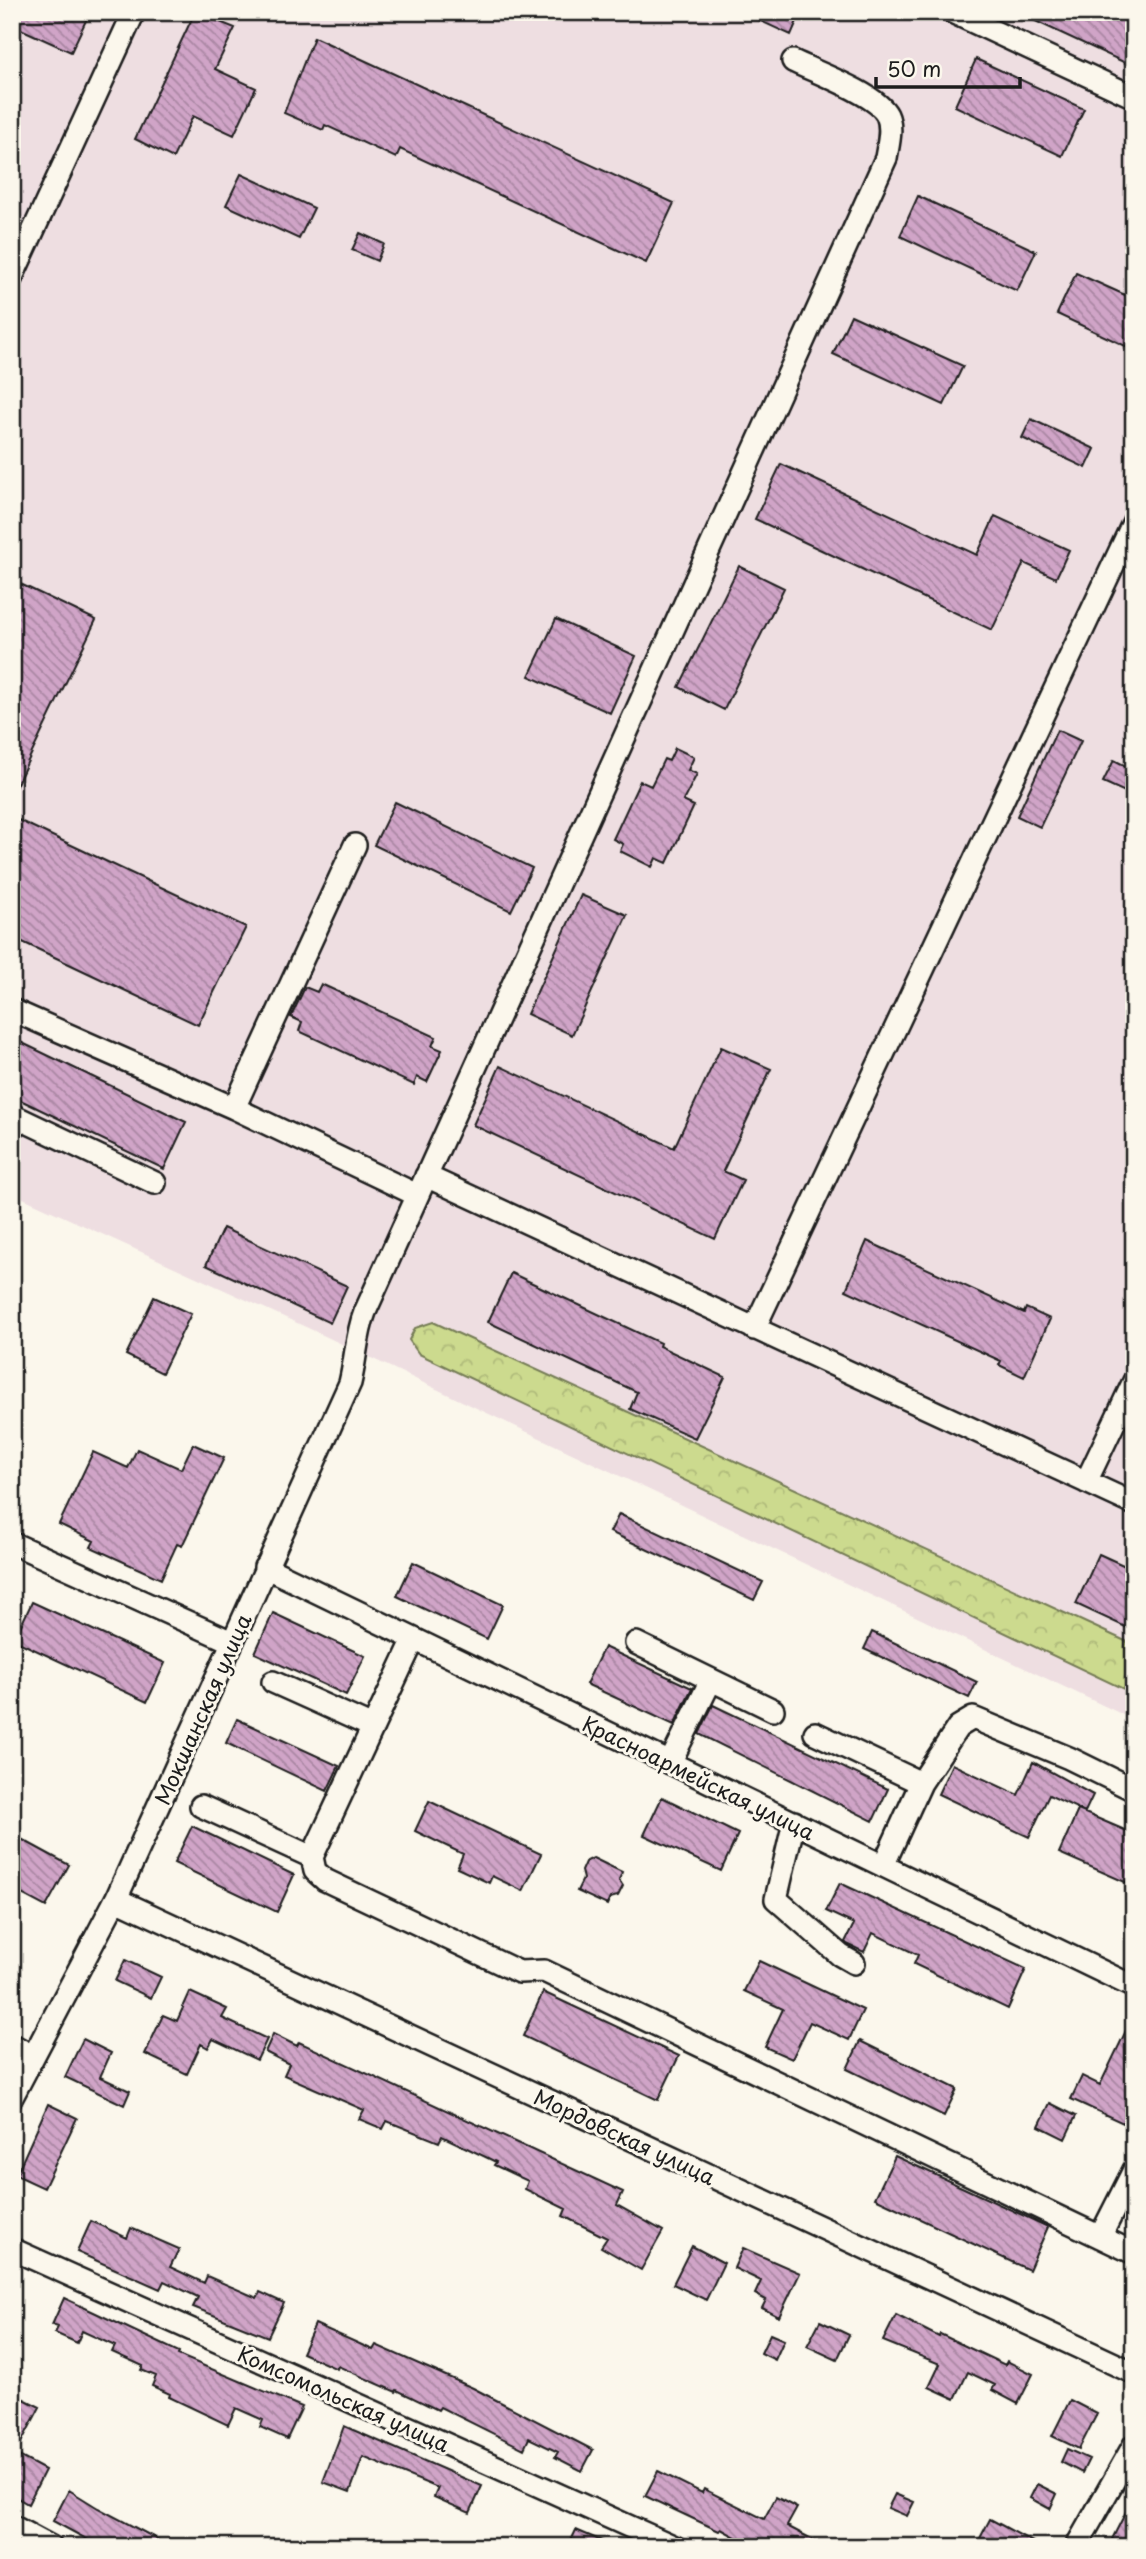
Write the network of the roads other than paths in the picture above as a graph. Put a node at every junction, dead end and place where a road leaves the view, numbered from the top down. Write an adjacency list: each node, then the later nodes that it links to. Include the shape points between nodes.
1 (134, 12): 5 (street)
2 (951, 12): 4 (street)
3 (793, 61): 12 (street, Мокшанская улица, via 874,101 887,114 886,158)
4 (1134, 97)
5 (12, 277)
6 (1134, 521): 13 (street)
7 (355, 845): 9 (street)
8 (12, 1010): 9 (street)
9 (234, 1108): 12 (street)
10 (12, 1115): 11 (street)
11 (155, 1183)
12 (421, 1185): 13 (street); 18 (street, Мокшанская улица, via 358,1331 350,1383)
13 (754, 1329): 15 (street)
14 (1134, 1381): 15 (street)
15 (1086, 1482): 16 (street)
16 (1134, 1504)
17 (12, 1543): 20 (street)
18 (265, 1567): 19 (street, Красноармейская улица); 20 (street, Мокшанская улица)
19 (414, 1639): 25 (street); 27 (street, Красноармейская улица)
20 (232, 1642): 34 (street, Мокшанская улица)
21 (636, 1643): 22 (street)
22 (711, 1680): 24 (street); 27 (street)
23 (273, 1682): 25 (street)
24 (773, 1710)
25 (373, 1727): 32 (street)
26 (815, 1733): 28 (street)
27 (670, 1763): 31 (street, Красноармейская улица)
28 (921, 1783): 29 (street, via 958,1727 973,1718); 33 (street)
29 (1134, 1790)
30 (201, 1806): 32 (street)
31 (794, 1822): 33 (street, Красноармейская улица); 35 (street, via 776,1899)
32 (313, 1857): 41 (street, via 315,1871 325,1880 519,1972 544,1971)
33 (883, 1866): 36 (street, Красноармейская улица)
34 (116, 1899): 38 (street, Мокшанская улица); 44 (street, Мордовская улица)
35 (855, 1963)
36 (1134, 1987)
37 (12, 2045): 38 (street)
38 (33, 2056): 39 (street, Мокшанская улица)
39 (12, 2097)
40 (1134, 2170): 41 (street)
41 (1100, 2237): 43 (street)
42 (12, 2249): 48 (street, Комсомольская улица)
43 (1134, 2253)
44 (1134, 2373)
45 (1134, 2445): 49 (street)
46 (12, 2526): 47 (street)
47 (51, 2547)
48 (675, 2547)
49 (1076, 2547)

